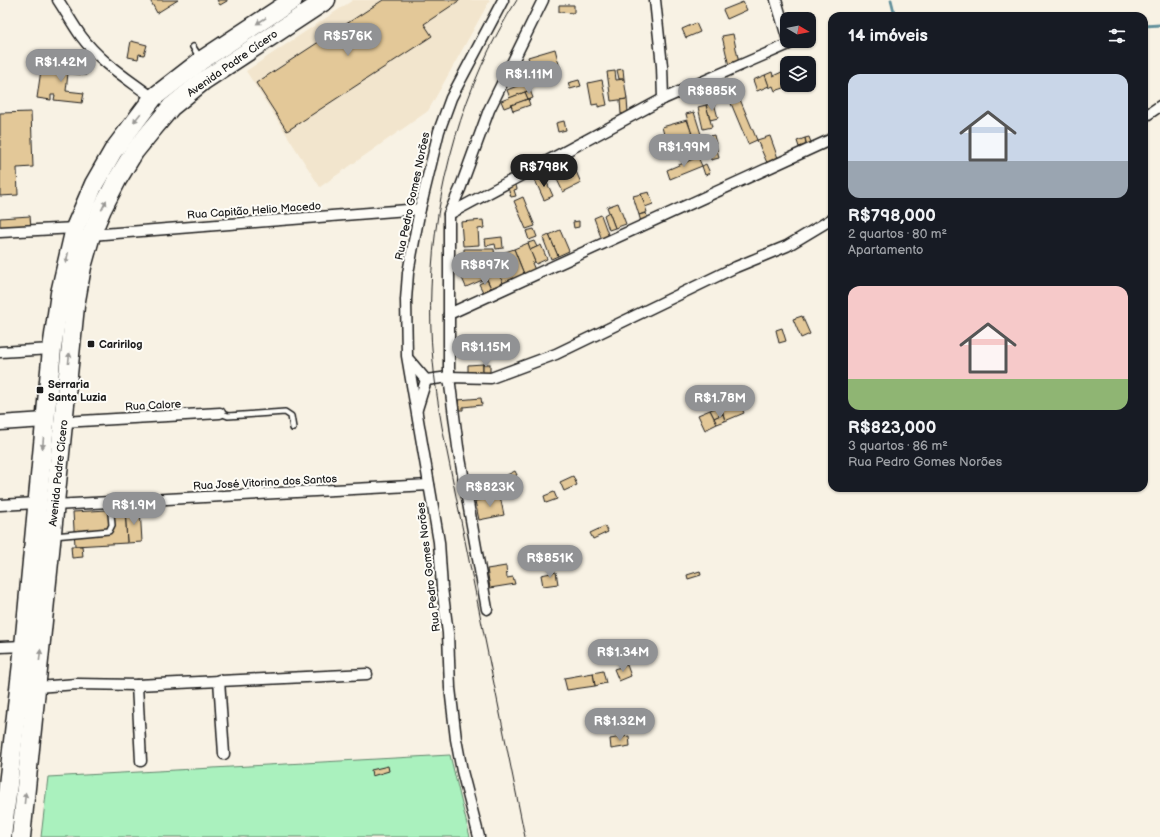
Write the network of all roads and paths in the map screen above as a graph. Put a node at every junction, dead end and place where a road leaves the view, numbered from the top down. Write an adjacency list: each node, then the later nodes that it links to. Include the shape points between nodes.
1 (58, 0): 10 (street, via 94,52)
2 (293, 0): 10 (highway, Avenida Padre Cícero, one-way to 10, via 197,54)
3 (326, 0): 18 (highway, Avenida Padre Cícero, one-way to 3, via 130,158 171,107 208,77)
4 (503, 0): 15 (street, Rua Pedro Gomes Norões, via 452,98 439,130)
5 (543, 0): 16 (street, via 489,110)
6 (655, 0): 11 (street)
7 (776, 0): 8 (street)
8 (780, 13)
9 (780, 48): 11 (street)
10 (153, 98): 18 (highway, Avenida Padre Cícero, one-way to 18, via 113,152 94,184)
11 (663, 99): 16 (street)
12 (1160, 106): 13 (street)
13 (1148, 114)
14 (828, 141): 20 (street)
15 (420, 209): 18 (street, Rua Capitão Helio Macedo); 23 (street, Rua Pedro Gomes Norões, via 408,280)
16 (449, 214): 20 (street)
17 (828, 221): 24 (street, via 787,246 736,267 556,354 491,378)
18 (83, 231): 19 (street, Rua Capitão Helio Macedo); 21 (highway, Avenida Padre Cícero, one-way to 21, via 60,294); 29 (highway, Avenida Padre Cícero, one-way to 18, via 75,306 82,267)
19 (0, 232)
20 (449, 314): 24 (street)
21 (52, 349): 22 (street); 28 (highway, Avenida Padre Cícero)
22 (0, 352)
23 (407, 356): 25 (street); 27 (street, Rua Pedro Gomes Norões)
24 (449, 377): 25 (street); 37 (street, via 458,447)
25 (426, 380): 27 (street)
26 (220, 413): 29 (street, Rua Calore); 31 (lane, via 228,416 284,412 291,416)
27 (416, 415): 32 (street, Rua Pedro Gomes Norões)
28 (45, 420): 30 (street); 34 (highway, Avenida Padre Cícero, one-way to 34)
29 (63, 422): 34 (highway, Avenida Padre Cícero)
30 (0, 423)
31 (293, 428)
32 (429, 485): 33 (street, Rua José Vitorino dos Santos); 48 (street, Rua Pedro Gomes Norões, via 439,542 456,739)
33 (110, 502): 34 (street, Rua José Vitorino dos Santos); 36 (lane, via 112,525 109,531)
34 (46, 504): 35 (street, Rua José Vitorino dos Santos); 36 (highway, Avenida Padre Cícero); 38 (highway, Avenida Padre Cícero)
35 (0, 505)
36 (51, 536): 43 (highway, Avenida Padre Cícero, one-way to 36)
37 (487, 609)
38 (24, 646): 39 (street); 46 (highway, Avenida Padre Cícero)
39 (0, 647)
40 (367, 674): 41 (street)
41 (219, 680): 42 (street); 44 (street)
42 (137, 685): 43 (street, via 77,684); 45 (street)
43 (36, 687): 47 (highway, Avenida Padre Cícero, one-way to 43)
44 (224, 754)
45 (141, 761)
46 (2, 837)
47 (21, 837)
48 (479, 837)

